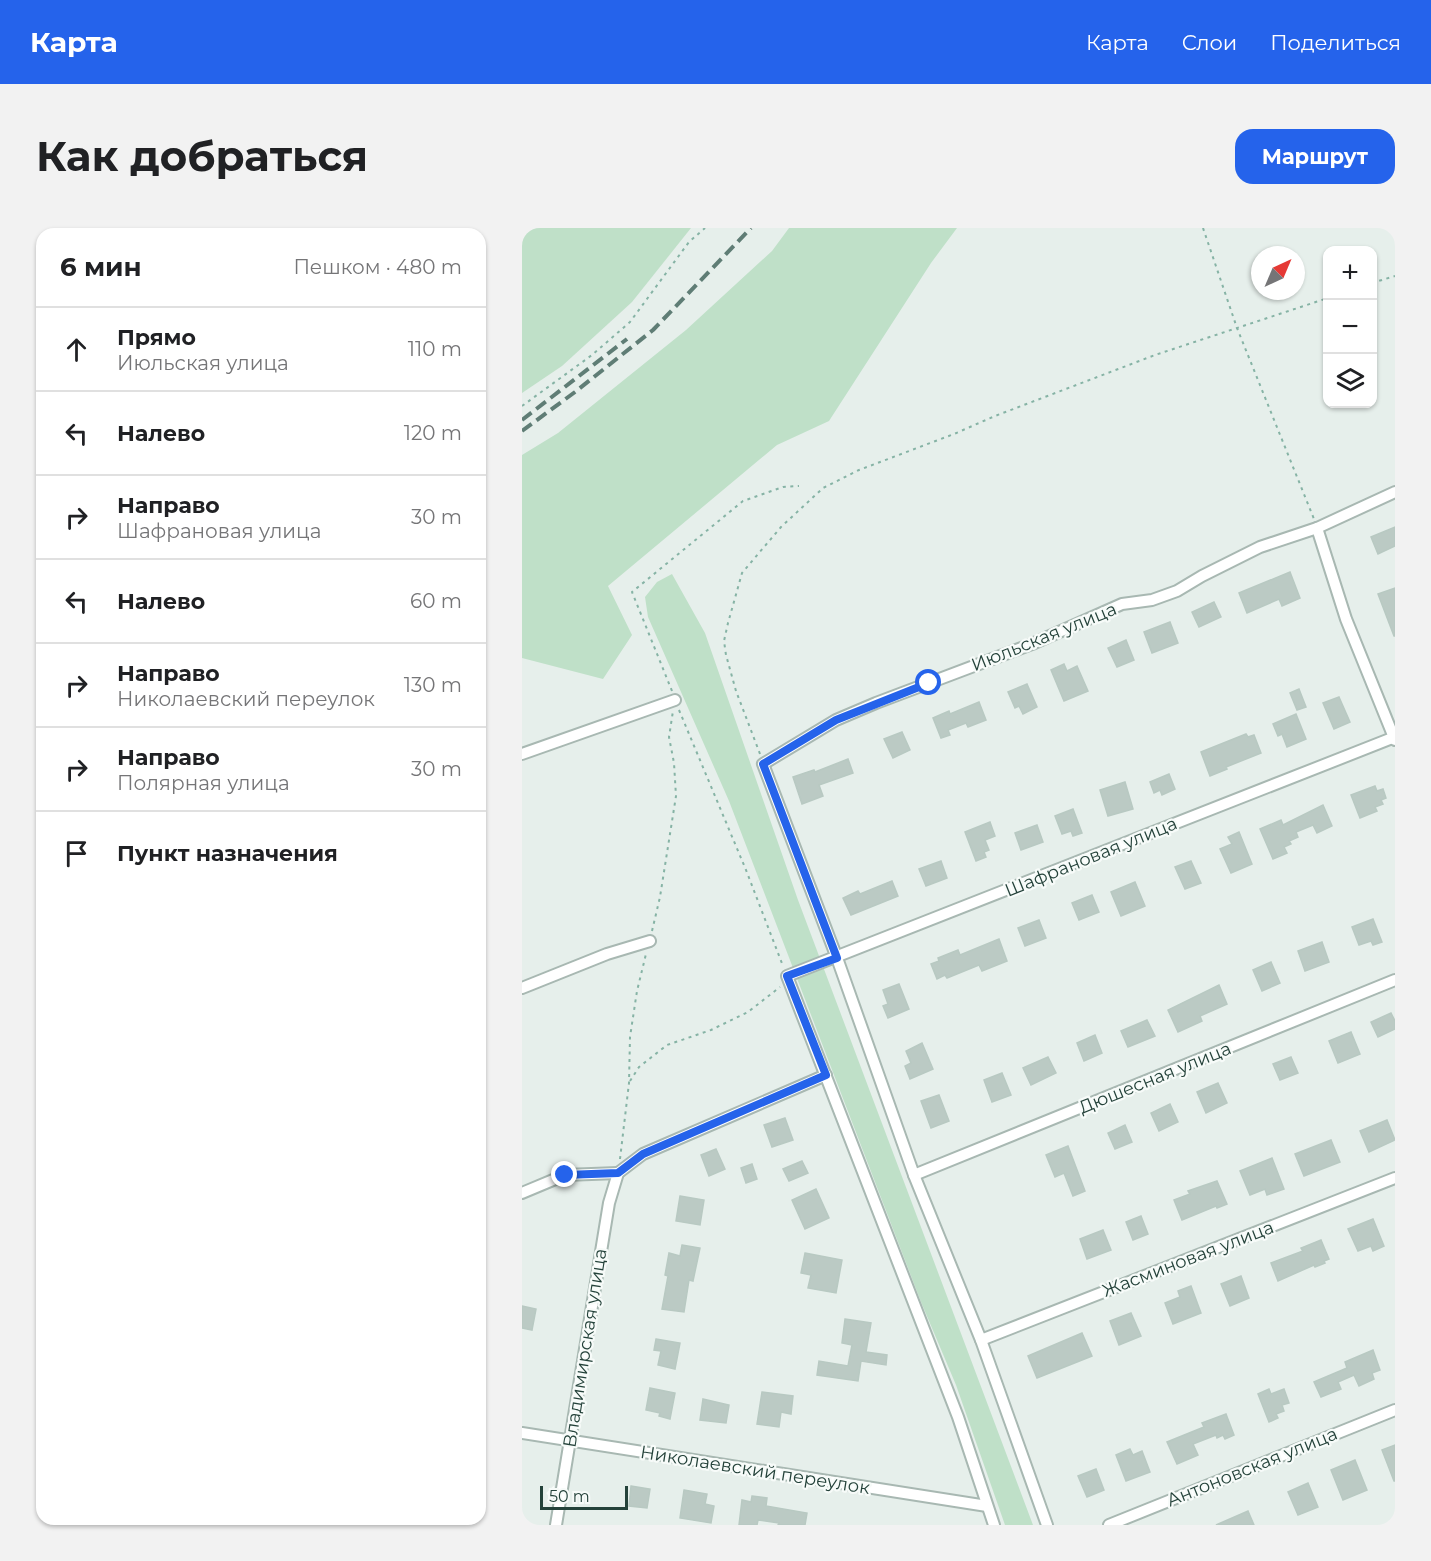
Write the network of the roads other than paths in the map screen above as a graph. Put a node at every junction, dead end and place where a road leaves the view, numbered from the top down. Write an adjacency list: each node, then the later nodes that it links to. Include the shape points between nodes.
1 (1395, 492): 2 (street, Июльская улица)
2 (1317, 528): 4 (street, via 1346,619); 7 (street, Июльская улица, via 1260,547 1177,591 1152,600 1122,604 1032,644 836,720 763,764)
3 (675, 700): 5 (street)
4 (1395, 738): 7 (street, Шафрановая улица)
5 (522, 754)
6 (650, 941): 9 (street)
7 (837, 958): 10 (street, Шафрановая улица, via 787,976); 12 (street)
8 (1395, 980): 12 (street, Дюшесная улица)
9 (522, 988)
10 (826, 1075): 11 (street, via 643,1154); 19 (street, via 958,1417)
11 (618, 1173): 14 (street, via 565,1175); 18 (street, Владимирская улица, via 609,1203)
12 (915, 1175): 15 (street)
13 (1395, 1178): 15 (street, Жасминовая улица)
14 (522, 1193)
15 (981, 1340): 22 (street)
16 (1395, 1410): 23 (street, Антоновская улица)
17 (522, 1433): 18 (street, Николаевский переулок)
18 (570, 1440): 19 (street, Николаевский переулок); 20 (street, Владимирская улица)
19 (987, 1506): 21 (street)
20 (556, 1525)
21 (994, 1525)
22 (1047, 1525)
23 (1109, 1525)

